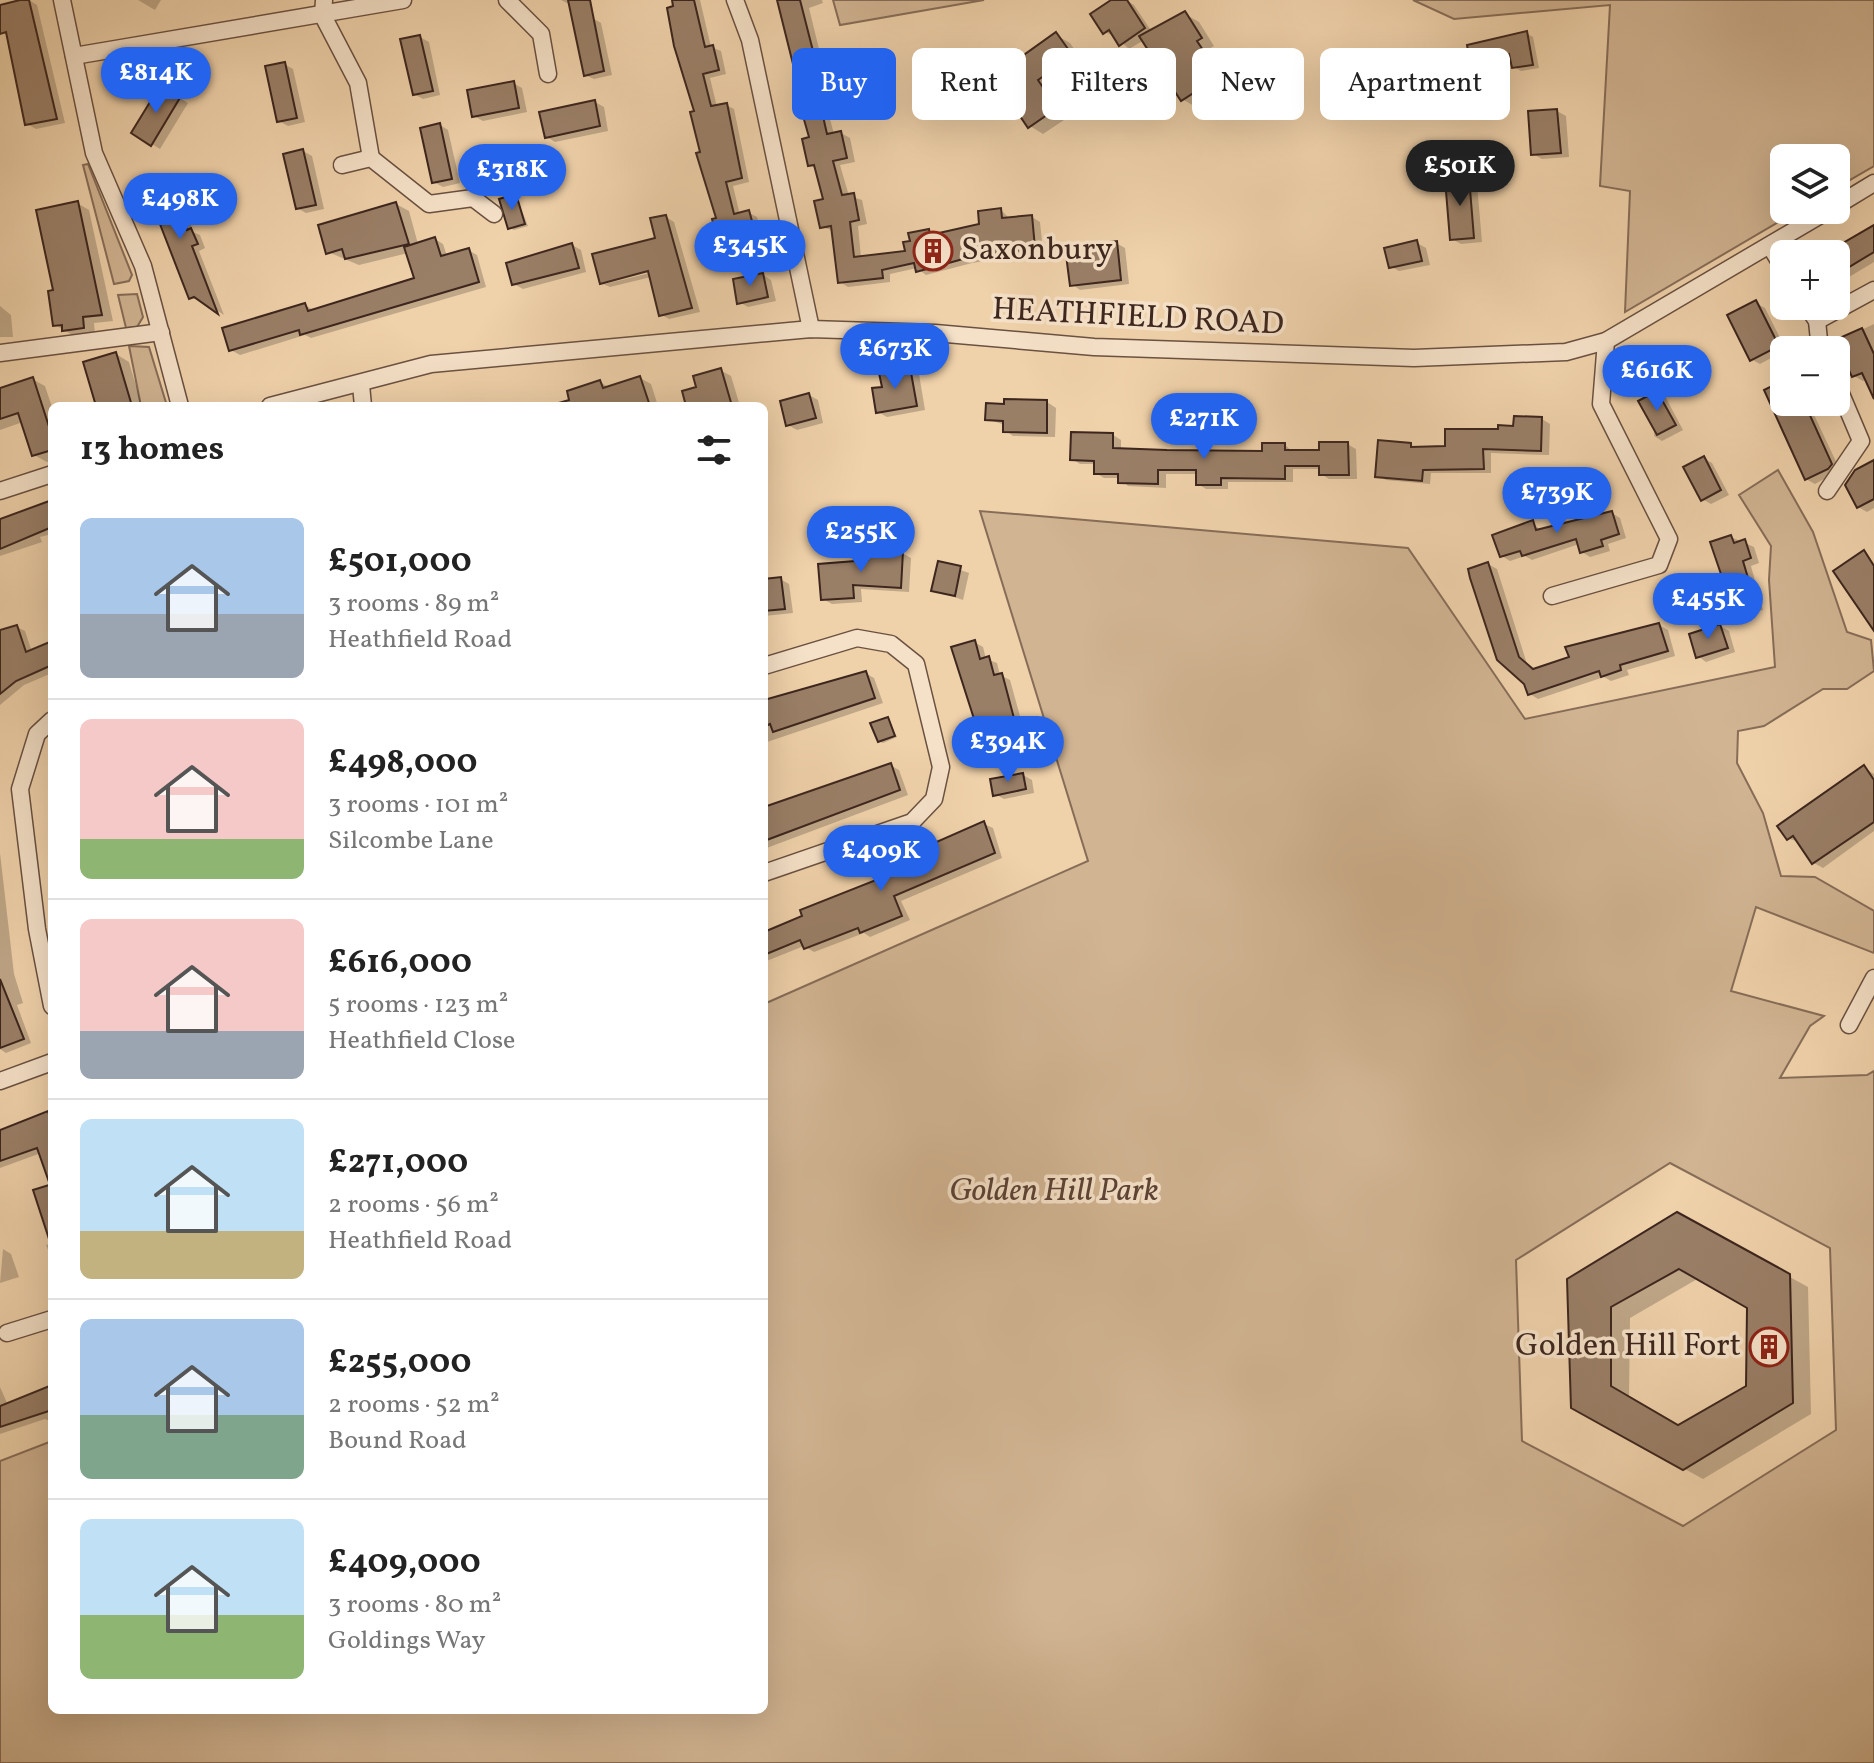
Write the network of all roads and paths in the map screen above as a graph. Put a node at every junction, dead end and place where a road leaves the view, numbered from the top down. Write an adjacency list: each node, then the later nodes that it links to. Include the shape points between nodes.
1 (62, 0): 6 (street)
2 (403, 0): 5 (street)
3 (507, 0): 7 (street, via 541,34)
4 (735, 0): 18 (street, via 750,40)
5 (323, 8): 6 (street); 8 (street, via 358,83)
6 (74, 56): 19 (street, via 96,157 143,266)
7 (548, 74)
8 (371, 158): 9 (street); 12 (street, via 429,204 473,198)
9 (342, 165)
10 (1874, 183): 11 (street)
11 (1850, 198)
12 (494, 214)
13 (1806, 224): 14 (street, HEATHFIELD ROAD)
14 (1780, 240)
15 (1770, 246): 21 (street, HEATHFIELD ROAD)
16 (1874, 290): 17 (street)
17 (1817, 321): 20 (street)
18 (811, 329): 21 (street, HEATHFIELD ROAD, via 1094,347 1414,358 1566,352); 23 (street, HEATHFIELD ROAD, via 431,364)
19 (161, 332): 22 (street); 24 (street)
20 (1819, 336)
21 (1606, 341): 32 (street, via 1601,404 1669,539 1659,565)
22 (0, 353)
23 (361, 385): 25 (street, HEATHFIELD ROAD); 26 (street)
24 (179, 402)
25 (287, 402)
26 (363, 402)
27 (1850, 409): 28 (street)
28 (1868, 441): 31 (street)
29 (48, 475): 30 (street)
30 (0, 491)
31 (1827, 491)
32 (1552, 596)
33 (768, 665): 35 (street, via 857,638 891,644 916,664 941,767 934,799 912,822)
34 (48, 724): 37 (street, via 37,734 20,789)
35 (768, 872)
36 (1874, 978): 38 (street)
37 (48, 985)
38 (1849, 1025)
39 (48, 1063): 40 (street)
40 (0, 1081)
41 (48, 1320): 42 (street)
42 (7, 1333)

